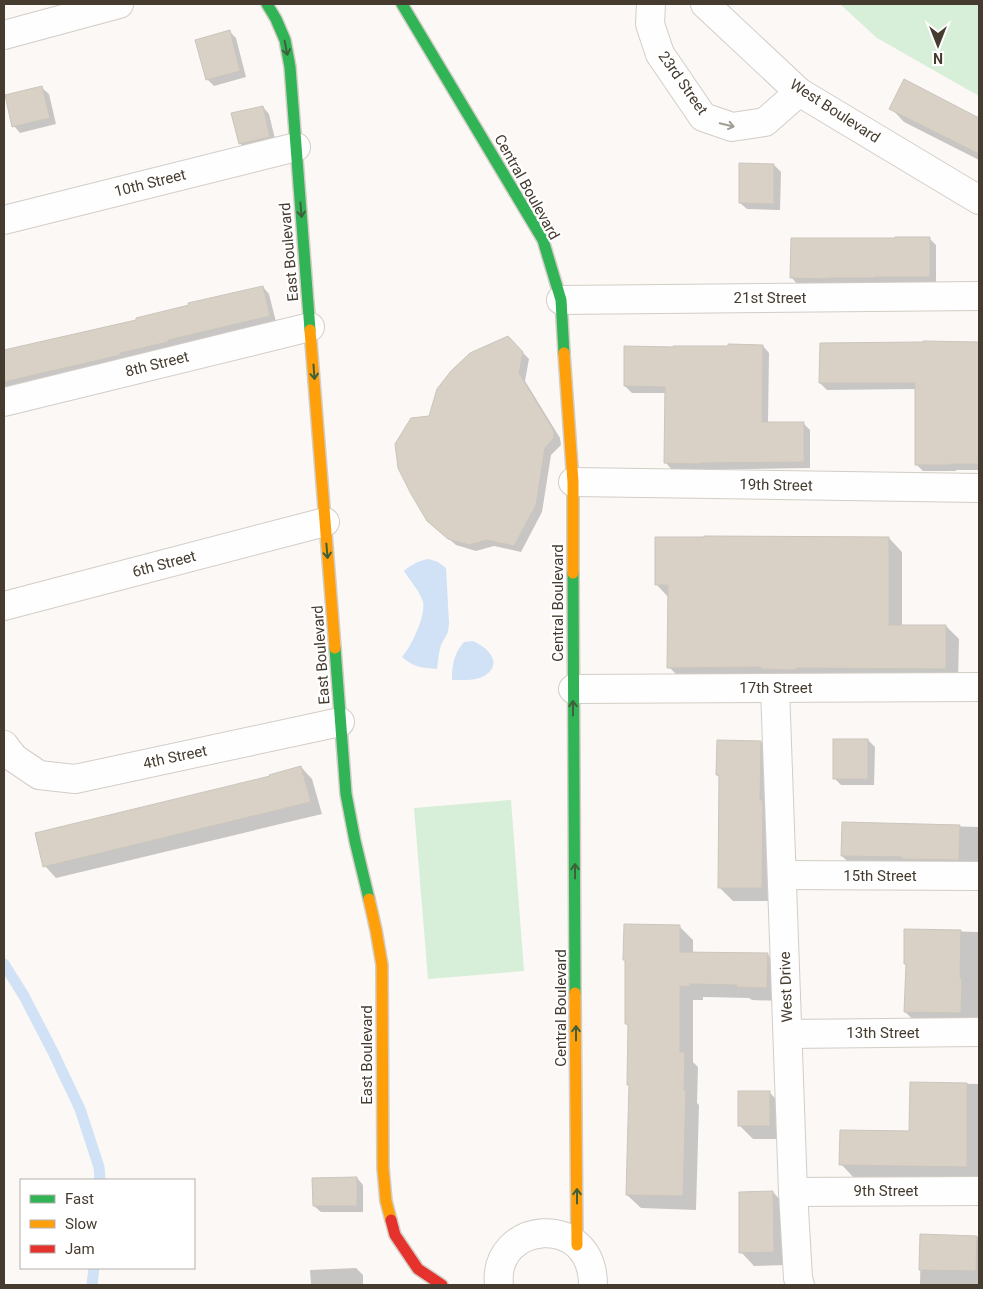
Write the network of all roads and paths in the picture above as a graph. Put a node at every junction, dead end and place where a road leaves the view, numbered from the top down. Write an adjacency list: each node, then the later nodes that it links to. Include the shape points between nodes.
1 (119, 4): 6 (street)
2 (267, 4): 8 (street, East Boulevard, one-way to 8, via 285,40)
3 (402, 4): 12 (street, Central Boulevard, via 543,240)
4 (651, 4): 7 (street, 23rd Street, one-way to 7, via 650,24 660,54 703,117 732,127 766,122)
5 (705, 4): 7 (street, West Boulevard)
6 (4, 35)
7 (799, 92): 9 (street, West Boulevard)
8 (296, 147): 10 (street, 10th Street); 13 (street, East Boulevard, one-way to 13)
9 (979, 200)
10 (4, 220)
11 (979, 296): 12 (street, 21st Street)
12 (561, 300): 15 (street, Central Boulevard)
13 (310, 327): 14 (street, 8th Street); 17 (street, East Boulevard, one-way to 17)
14 (4, 402)
15 (573, 482): 16 (street, 19th Street); 21 (street, Central Boulevard)
16 (979, 488)
17 (325, 522): 18 (street, 6th Street); 22 (street, East Boulevard, one-way to 22)
18 (4, 606)
19 (979, 687): 20 (street, 17th Street)
20 (775, 688): 21 (street, 17th Street); 24 (street, West Drive)
21 (573, 689): 30 (street, Central Boulevard, one-way to 21)
22 (340, 722): 23 (street, 4th Street, via 75,779 39,775); 31 (street, East Boulevard, via 346,794 382,965 386,1201 395,1235 418,1269)
23 (9, 751)
24 (782, 875): 25 (street, 15th Street); 27 (street, West Drive)
25 (979, 876)
26 (979, 1032): 27 (street, 13th Street)
27 (788, 1034): 29 (street, West Drive)
28 (979, 1191): 29 (street, 9th Street)
29 (793, 1192): 34 (street, West Drive)
30 (577, 1245): 32 (street, via 565,1236 550,1232 520,1240 501,1263); 33 (street, via 587,1256)
31 (442, 1285)
32 (499, 1285)
33 (593, 1285)
34 (800, 1285)

